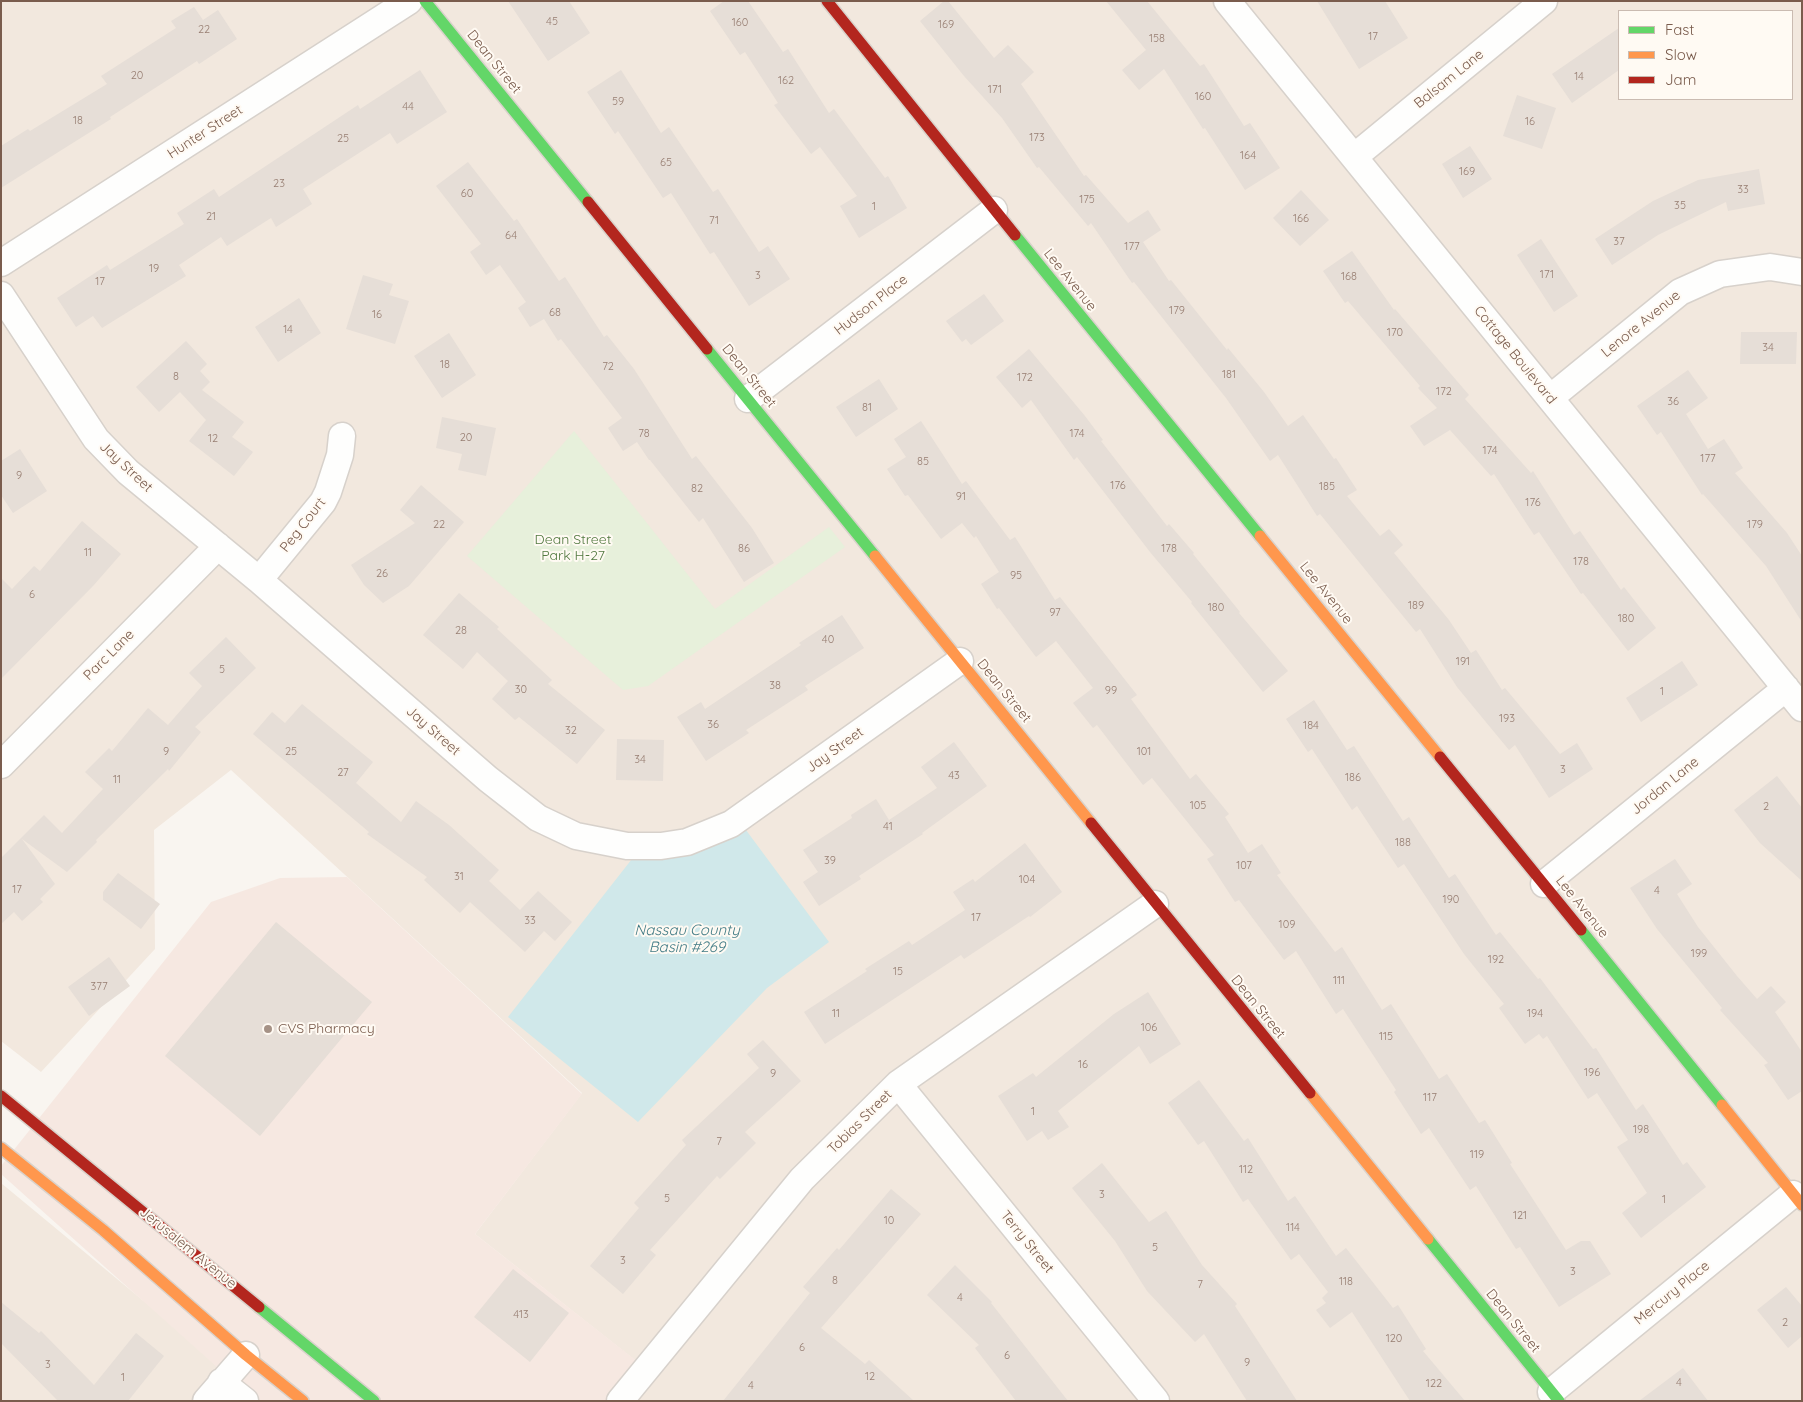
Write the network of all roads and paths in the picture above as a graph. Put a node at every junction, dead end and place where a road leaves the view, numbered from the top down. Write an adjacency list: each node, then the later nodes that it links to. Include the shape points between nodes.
1 (409, 1): 8 (street, Hunter Street)
2 (425, 1): 12 (street, Dean Street)
3 (827, 1): 7 (street, Lee Avenue)
4 (1227, 1): 6 (street, Cottage Boulevard)
5 (1544, 1): 6 (street, Balsam Lane)
6 (1354, 157): 11 (street, Cottage Boulevard)
7 (994, 210): 12 (street, Hudson Place); 19 (street, Lee Avenue)
8 (1, 263)
9 (1802, 272): 11 (street, Lenore Avenue, via 1770,267 1720,274 1680,292)
10 (1, 295): 14 (street, Jay Street, via 96,439 128,472)
11 (1550, 398): 17 (street, Cottage Boulevard)
12 (748, 400): 16 (street, Dean Street)
13 (342, 436): 15 (street, Peg Court, via 340,455 323,502)
14 (218, 546): 15 (street, Jay Street); 18 (street, Parc Lane)
15 (259, 580): 16 (street, Jay Street, via 488,780 538,818 576,836 627,846 687,842 731,824)
16 (960, 660): 20 (street, Dean Street)
17 (1794, 698): 19 (street, Jordan Lane)
18 (1, 765)
19 (1544, 884): 24 (street, Lee Avenue)
20 (1155, 904): 21 (street, Tobias Street); 27 (street, Dean Street)
21 (898, 1084): 31 (street, Tobias Street, via 802,1179); 32 (street, Terry Street)
22 (1, 1096): 30 (street, Jerusalem Avenue)
23 (1, 1148): 25 (street, via 103,1230)
24 (1797, 1199): 27 (street, Mercury Place)
25 (246, 1355): 26 (street); 29 (street)
26 (214, 1391): 28 (street)
27 (1555, 1396)
28 (245, 1401)
29 (303, 1401)
30 (374, 1401)
31 (620, 1401)
32 (1156, 1401)

